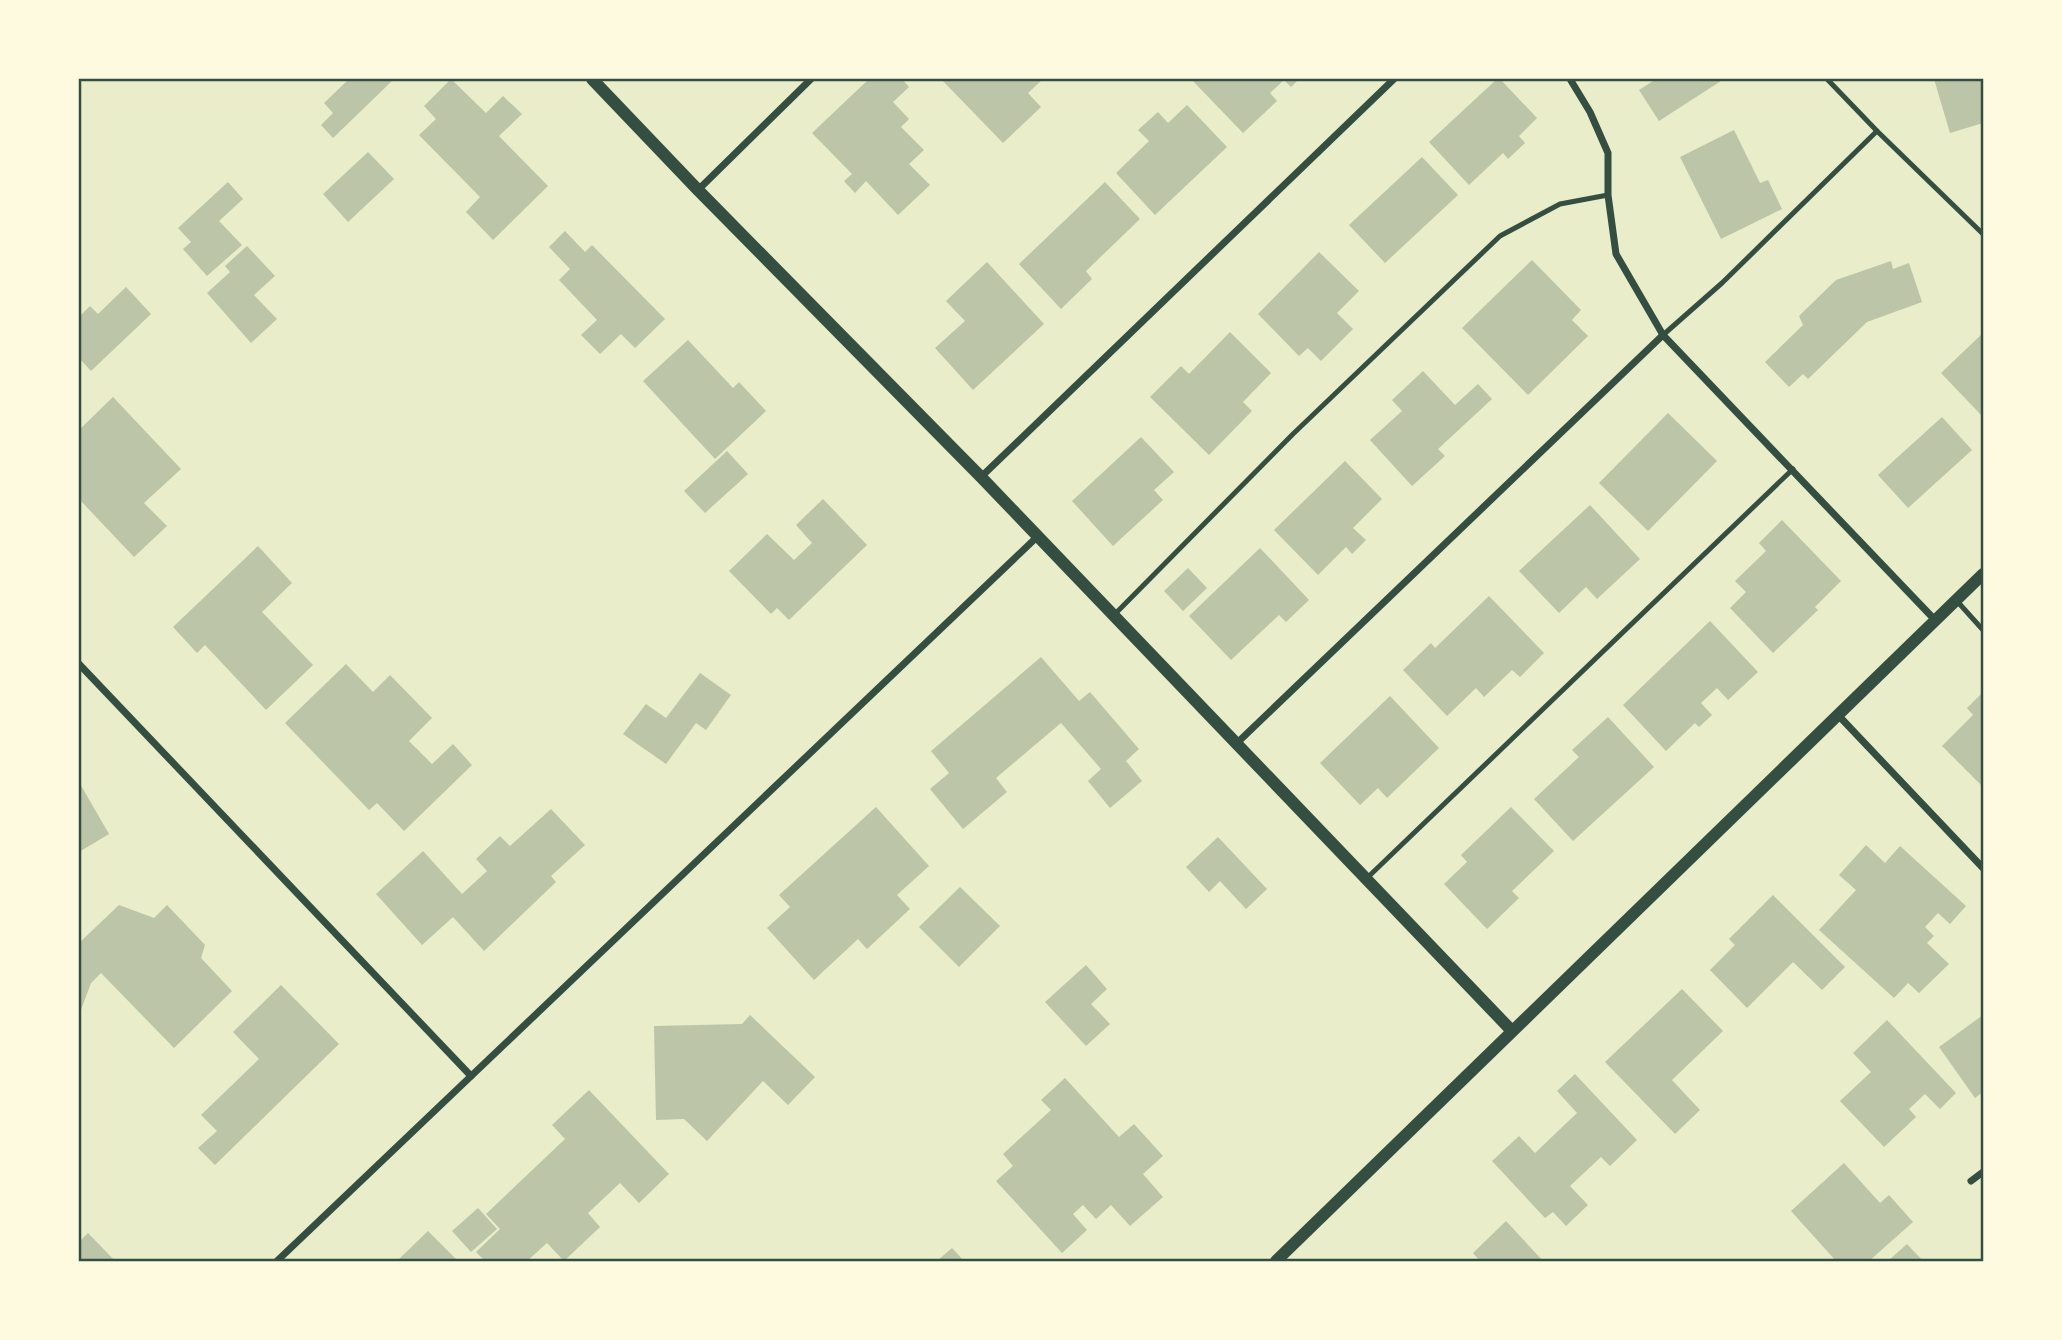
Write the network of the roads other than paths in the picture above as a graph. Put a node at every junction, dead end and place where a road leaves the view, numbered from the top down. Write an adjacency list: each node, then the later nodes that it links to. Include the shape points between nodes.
1 (592, 79): 7 (street)
2 (811, 79): 7 (street)
3 (1394, 79): 12 (street)
4 (1570, 79): 8 (street, via 1608,153)
5 (1827, 79): 6 (lane)
6 (1877, 131): 9 (lane); 10 (lane)
7 (698, 190): 12 (street)
8 (1608, 195): 10 (street, via 1616,254); 16 (lane, via 1560,204 1500,236)
9 (1983, 234)
10 (1663, 335): 11 (street); 21 (street)
11 (1793, 469): 17 (street); 23 (lane)
12 (981, 478): 13 (street)
13 (1038, 536): 16 (street); 25 (street)
14 (1983, 574): 15 (street)
15 (1956, 600): 17 (street); 18 (lane)
16 (1113, 615): 21 (street)
17 (1935, 620): 20 (street)
18 (1983, 629)
19 (79, 664): 25 (street)
20 (1837, 714): 22 (street); 24 (street)
21 (1236, 744): 23 (street)
22 (1983, 868)
23 (1366, 879): 24 (street)
24 (1511, 1031): 29 (street)
25 (471, 1076): 28 (street)
26 (1983, 1172): 27 (street)
27 (1971, 1181)
28 (277, 1261)
29 (1276, 1261)

